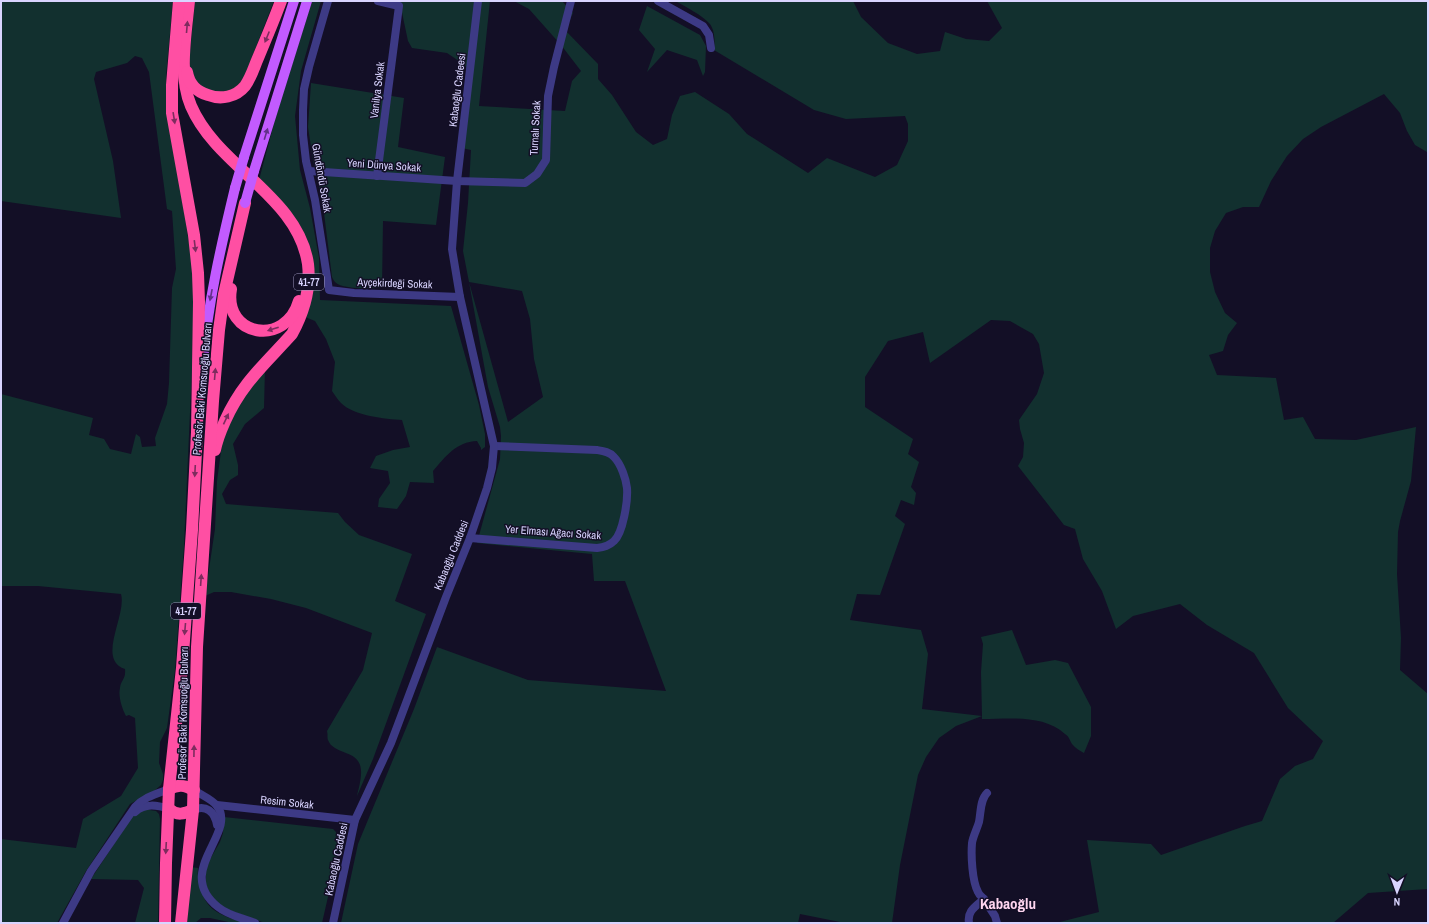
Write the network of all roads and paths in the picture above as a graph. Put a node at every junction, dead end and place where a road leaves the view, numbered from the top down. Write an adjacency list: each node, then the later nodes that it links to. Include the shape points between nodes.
1 (179, 1): 12 (highway, 41-77)
2 (189, 1): 12 (highway, 41-77, one-way to 2)
3 (281, 1): 12 (highway, one-way to 12, via 252,73 245,86 236,93 220,98 208,96 198,90 190,83)
4 (294, 1): 19 (main road, Profesör Baki Komsuoğlu Bulvarı, one-way to 19, bridge, via 244,157 224,233 210,304)
5 (307, 1): 16 (main road, Profesör Baki Komsuoğlu Bulvarı, one-way to 5, bridge)
6 (328, 1): 13 (street, Gündöndü Sokak, via 304,89 303,135)
7 (378, 1): 14 (street, Vanilya Sokak, via 399,6)
8 (478, 1): 15 (street, Kabaoğlu Cadeesi)
9 (571, 1): 15 (street, Turnalı Sokak, via 548,96 546,160 537,174 525,183)
10 (658, 1): 11 (street, via 703,26 709,35)
11 (710, 48)
12 (180, 52): 16 (highway, one-way to 16, via 176,77 179,96 194,130 275,213 291,235 297,249 302,277 298,303 288,321 273,330 260,331 246,326 236,318 231,307 230,292); 19 (highway, 41-77, one-way to 19, via 172,85 172,113 194,235 198,273); 21 (highway, 41-77, one-way to 12, via 216,443 220,432 244,386 292,334 302,315 308,294 309,271 301,239 289,219 225,154 197,119 188,100)
13 (309, 171): 14 (street, Yeni Dünya Sokak); 17 (street, Gündöndü Sokak)
14 (377, 176): 15 (street, Yeni Dünya Sokak)
15 (457, 181): 18 (street, Kabaoğlu Caddesi, via 452,249)
16 (245, 203): 21 (highway, Profesör Baki Komsuoğlu Bulvarı, one-way to 16, via 219,330 224,294)
17 (329, 290): 18 (street, Ayçekirdeği Sokak)
18 (460, 297): 20 (street, Kabaoğlu Caddesi)
19 (197, 432): 23 (highway, Profesör Baki Komsuoğlu Bulvarı / 41-77, one-way to 23, via 186,614)
20 (494, 446): 22 (street, Kabaoğlu Caddesi, via 492,468); 22 (street, Yer Elması Ağacı Sokak, via 608,452 620,467 627,488 620,533 606,547 597,548)
21 (205, 525): 24 (highway, Profesör Baki Komsuoğlu Bulvarı / 41-77, one-way to 21, via 197,648)
22 (470, 538): 30 (street, Kabaoğlu Caddesi, via 391,743)
23 (169, 789): 24 (highway, via 183,785); 27 (highway); 29 (street, via 140,801)
24 (194, 790): 26 (street); 28 (highway)
25 (987, 793): 32 (street, via 982,800 972,842 973,873 978,892)
26 (217, 805): 30 (street, Resim Sokak); 31 (street, via 221,819)
27 (169, 809): 28 (highway, via 177,814); 29 (street, via 148,805 140,807); 34 (highway, one-way to 34)
28 (193, 810): 31 (street, via 199,807 211,811 217,824); 35 (highway)
29 (128, 818): 33 (street, via 92,871)
30 (355, 820): 37 (street, Kabaoğlu Caddesi)
31 (217, 834): 36 (street, via 203,865 204,888 219,908)
32 (984, 899): 38 (street, via 971,910); 39 (street)
33 (63, 923)
34 (166, 923)
35 (181, 923)
36 (255, 923)
37 (333, 923)
38 (969, 923)
39 (997, 923)

